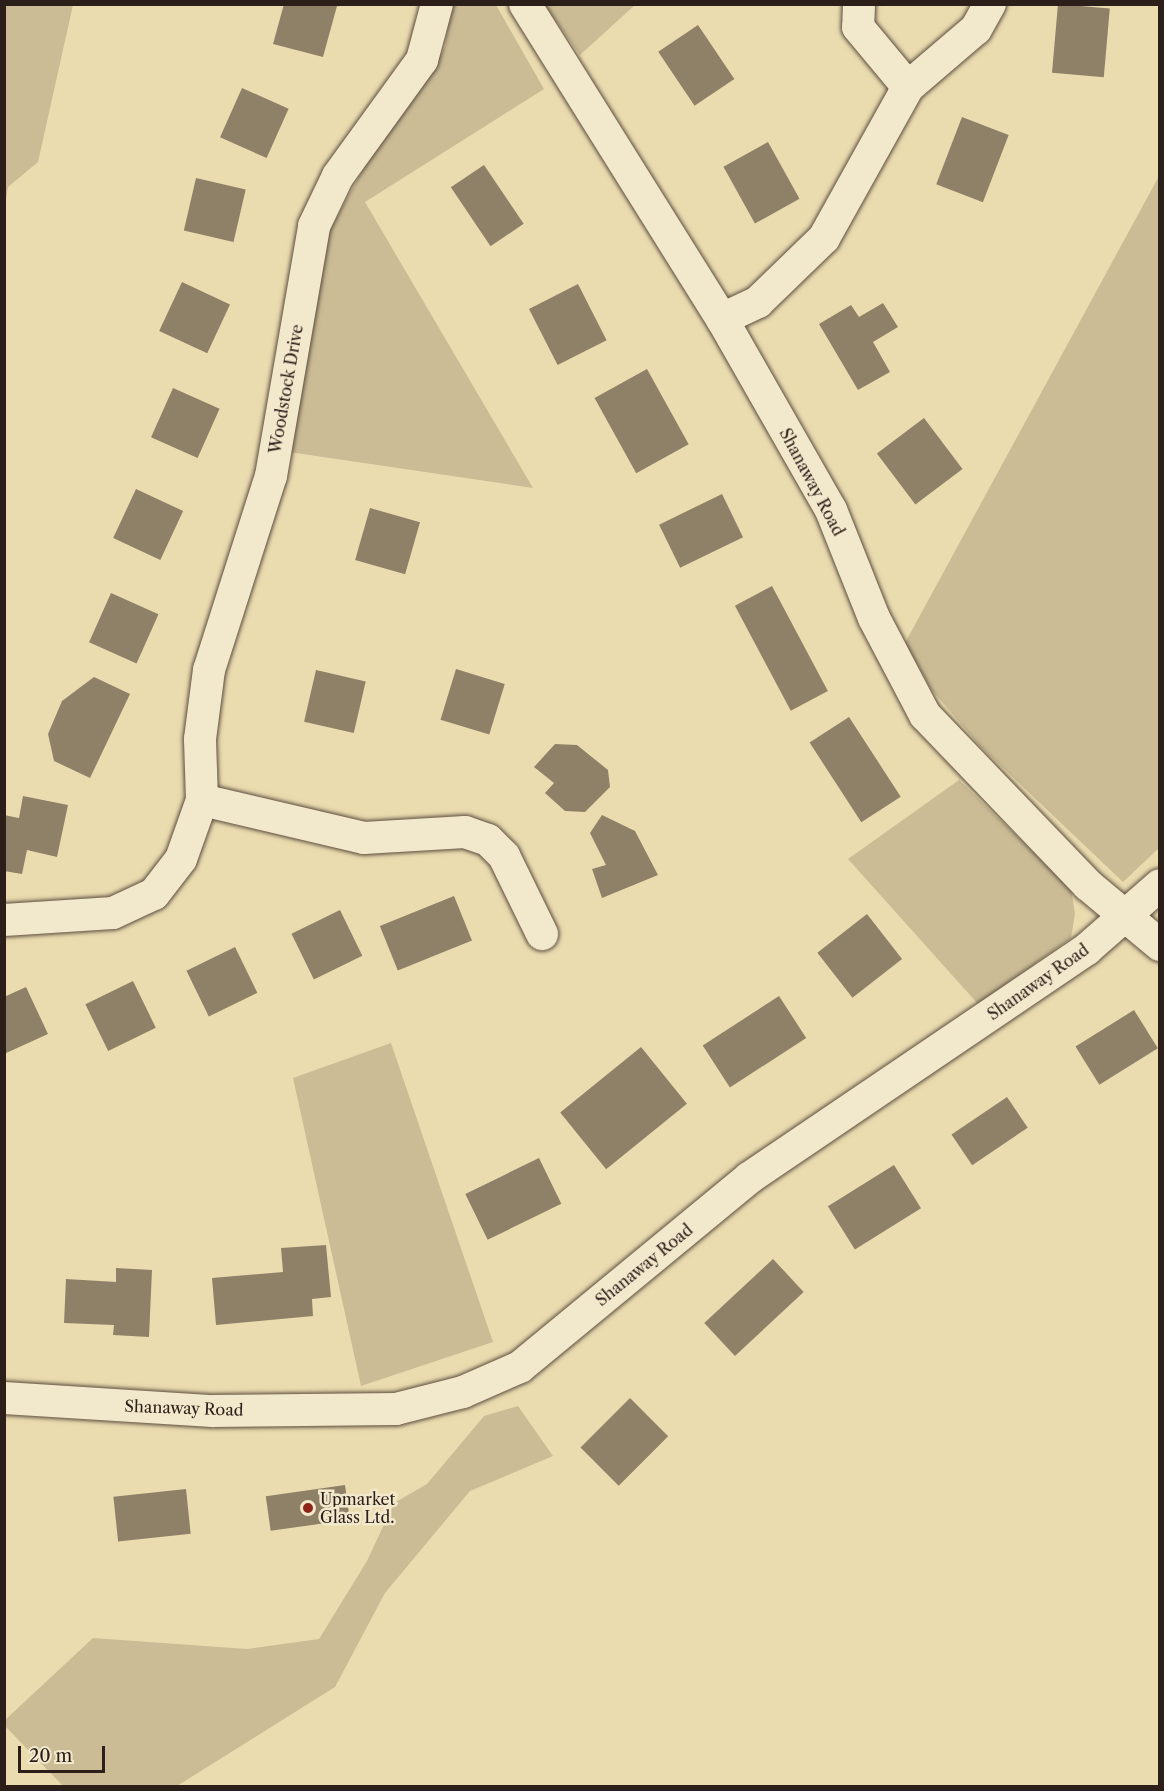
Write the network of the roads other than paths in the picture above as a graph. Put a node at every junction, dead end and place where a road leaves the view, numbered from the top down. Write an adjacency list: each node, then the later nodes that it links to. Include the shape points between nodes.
1 (436, 4): 7 (street, Woodstock Drive, via 422,60 338,176 314,226 271,476 208,670 200,739)
2 (525, 4): 6 (street, Shanaway Road)
3 (859, 4): 5 (street, via 858,27)
4 (990, 4): 5 (street, via 976,29)
5 (908, 87): 6 (street, via 824,238 758,302)
6 (722, 319): 9 (street, Shanaway Road, via 831,510 874,618 924,715)
7 (202, 800): 10 (street, Woodstock Drive, via 181,859 154,894 113,913); 11 (street, via 364,838 465,832 488,840 504,856)
8 (1160, 885): 9 (street)
9 (1122, 915): 12 (street); 13 (street, Shanaway Road, via 1087,949 749,1178 520,1367 472,1388 396,1409 213,1411)
10 (4, 920)
11 (542, 934)
12 (1160, 945)
13 (4, 1398)

